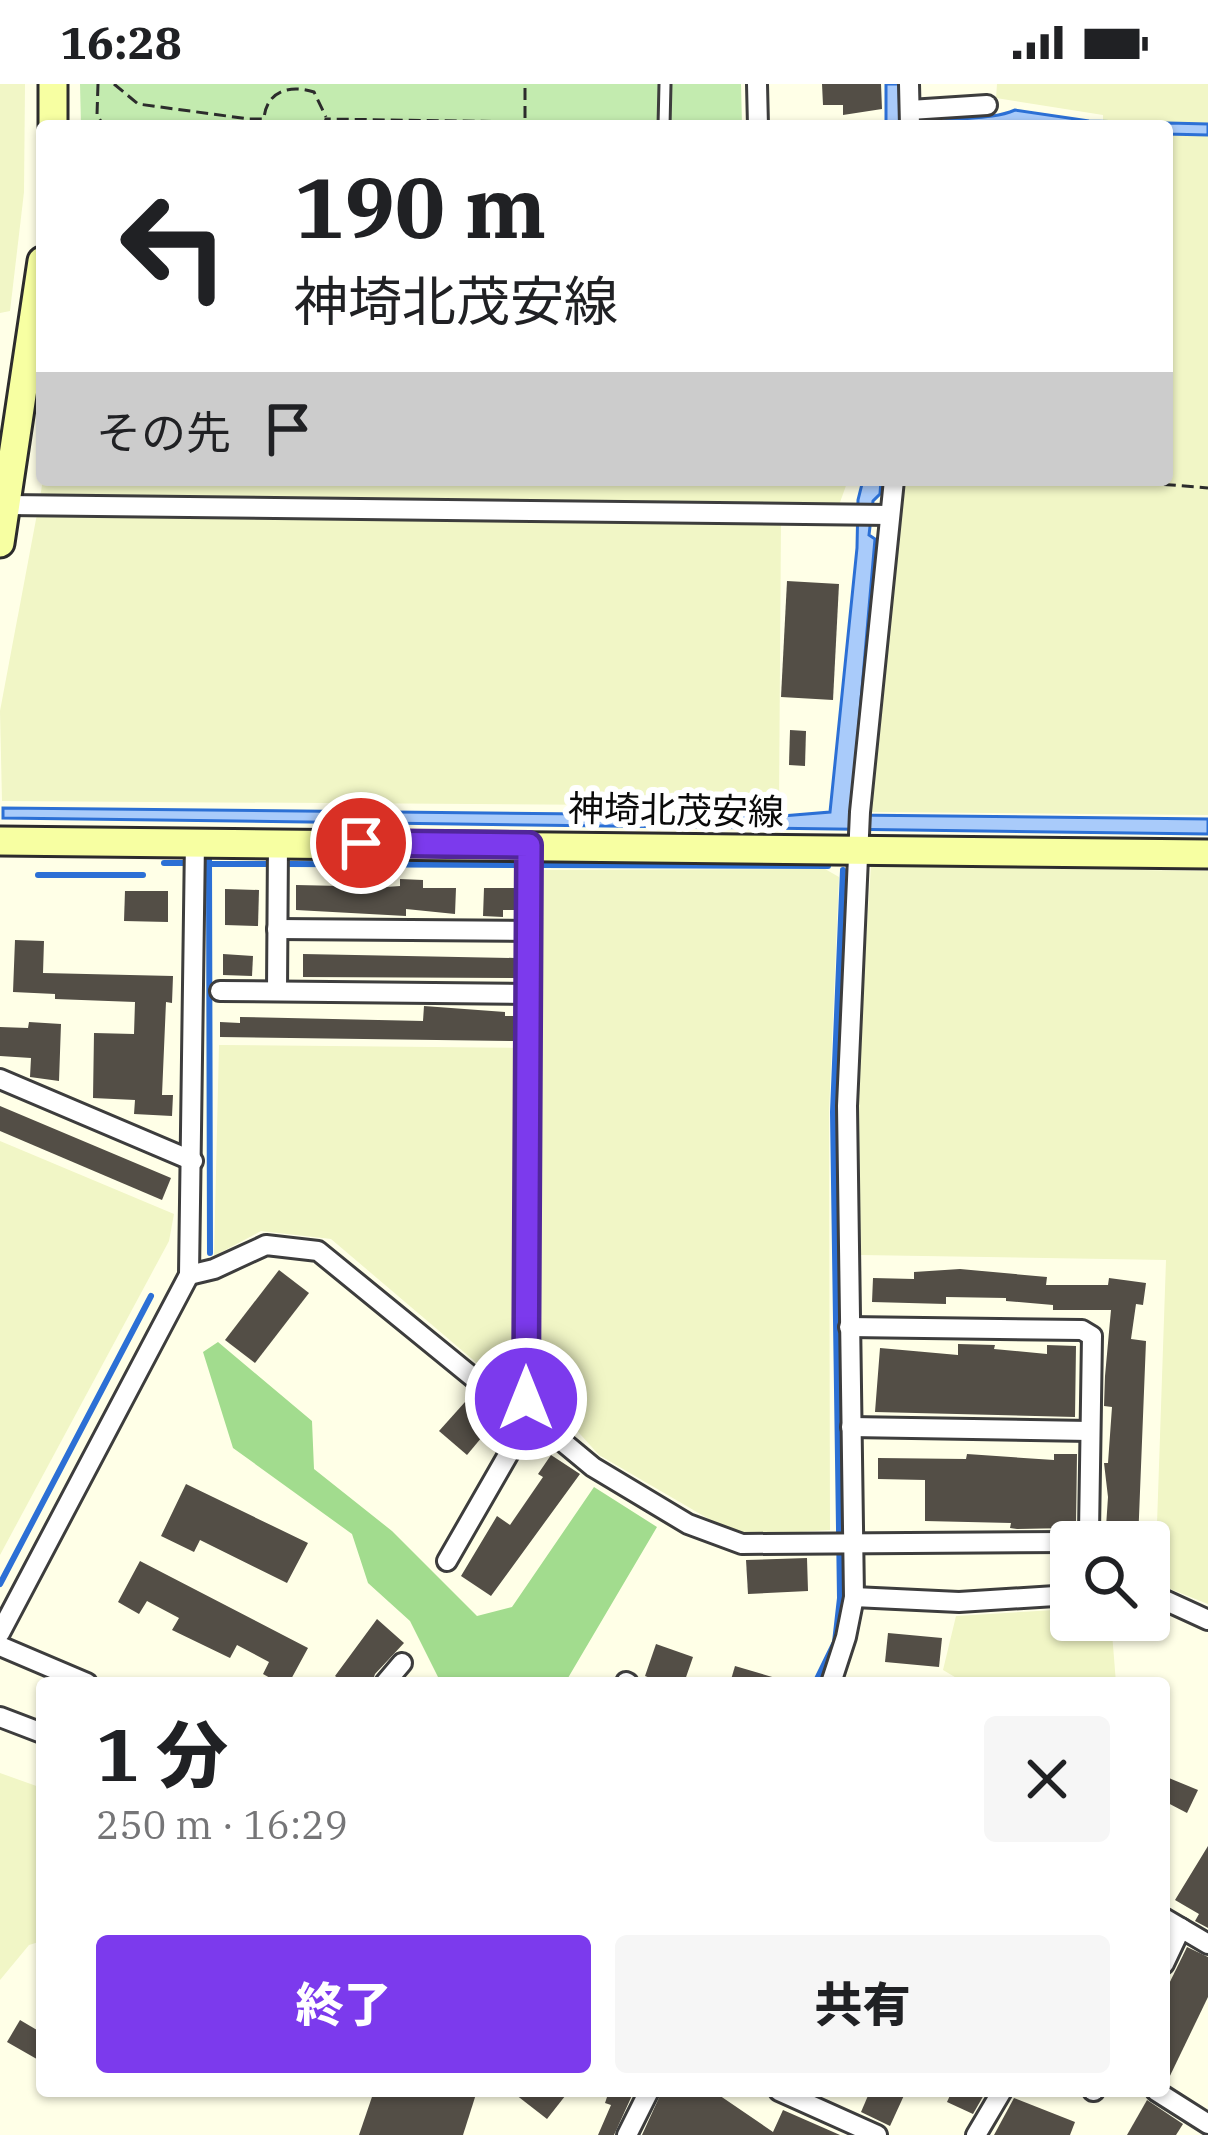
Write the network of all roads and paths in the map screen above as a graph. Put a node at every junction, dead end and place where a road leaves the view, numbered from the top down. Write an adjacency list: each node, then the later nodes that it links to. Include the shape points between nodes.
1 (53, 84): 13 (main road)
2 (98, 84): 14 (path)
3 (114, 84): 11 (path, via 138,104 170,112)
4 (525, 84): 16 (path)
5 (665, 84): 17 (lane)
6 (757, 84): 18 (street)
7 (909, 84): 10 (street)
8 (296, 85): 11 (path, via 269,99); 12 (path, via 314,92)
9 (987, 105): 10 (street)
10 (910, 118)
11 (264, 119)
12 (326, 119): 15 (path)
13 (52, 120)
14 (100, 120)
15 (392, 120)
16 (525, 120)
17 (664, 120)
18 (758, 120)
19 (36, 303): 23 (main road)
20 (1173, 485): 22 (path)
21 (893, 486): 24 (street)
22 (1208, 488)
23 (7, 505): 24 (street); 25 (main road)
24 (890, 515): 26 (street)
25 (0, 543)
26 (860, 831): 30 (main road, 神埼北茂安線); 31 (main road, 神埼北茂安線); 40 (street)
27 (195, 841): 28 (main road, 神埼北茂安線); 29 (main road, 神埼北茂安線); 38 (street)
28 (0, 842)
29 (278, 842): 30 (main road, 神埼北茂安線); 32 (street)
30 (529, 845): 33 (street)
31 (1208, 854)
32 (278, 929): 33 (street); 35 (street)
33 (528, 931): 36 (street)
34 (220, 991): 35 (street)
35 (277, 992): 36 (street)
36 (528, 994): 41 (street)
37 (0, 1079): 38 (street)
38 (193, 1160): 39 (street)
39 (189, 1275): 41 (street, via 266,1245 318,1250 482,1384); 52 (street)
40 (849, 1327): 42 (street); 43 (street, via 1082,1330 1092,1336)
41 (530, 1409): 45 (street, via 593,1467 688,1524 742,1544); 47 (street)
42 (851, 1427): 43 (street); 45 (street)
43 (1090, 1431): 44 (street)
44 (1089, 1521)
45 (853, 1542): 46 (street); 49 (street)
46 (1050, 1542)
47 (447, 1561)
48 (1050, 1596): 49 (street)
49 (854, 1597): 57 (street)
50 (1170, 1603): 51 (street)
51 (1208, 1620)
52 (0, 1634)
53 (0, 1646): 55 (street)
54 (402, 1663): 56 (street)
55 (73, 1677)
56 (390, 1677)
57 (833, 1677)
58 (0, 1718): 59 (street)
59 (36, 1731)
60 (1172, 1923): 61 (street)
61 (1208, 1944)
62 (646, 2097): 68 (street)
63 (998, 2097): 69 (street)
64 (1165, 2097): 66 (street)
65 (814, 2098): 67 (street)
66 (1208, 2124)
67 (867, 2133)
68 (628, 2135)
69 (976, 2135)

